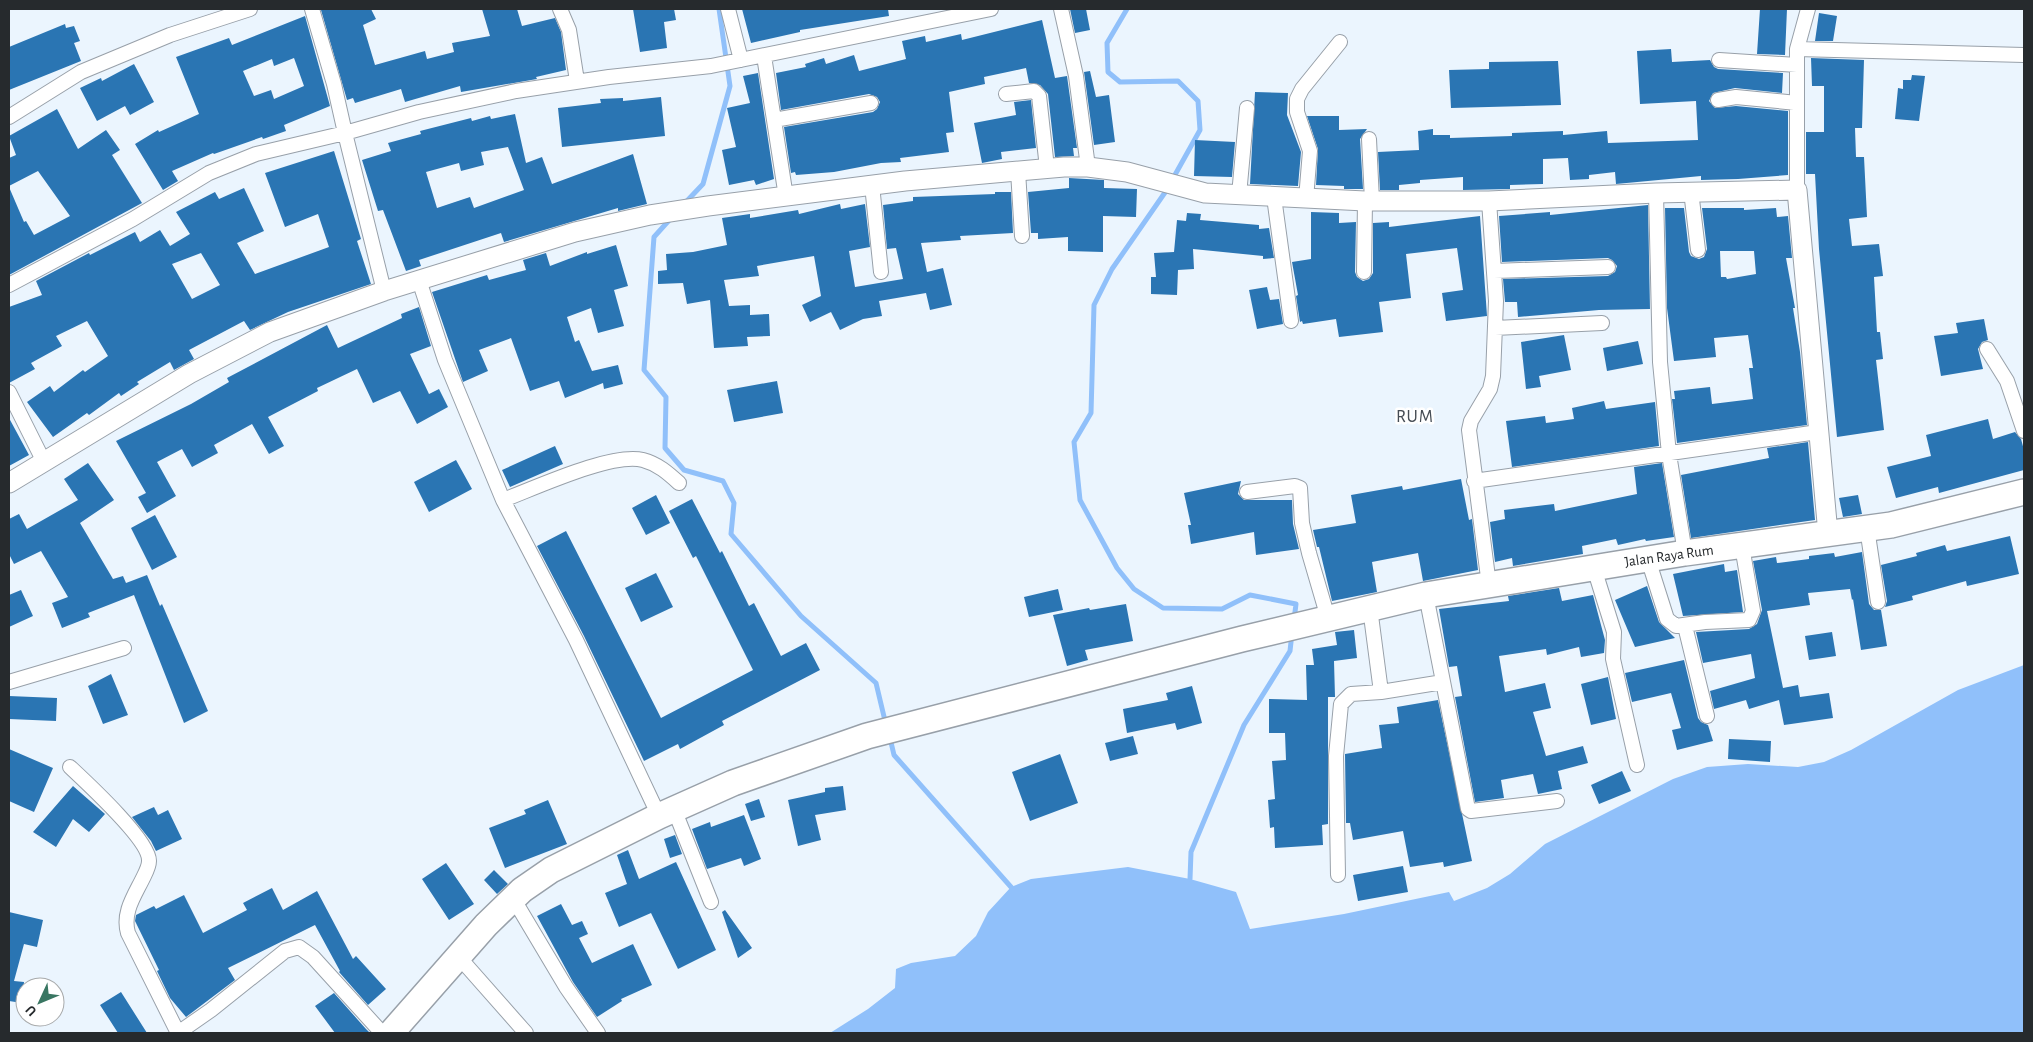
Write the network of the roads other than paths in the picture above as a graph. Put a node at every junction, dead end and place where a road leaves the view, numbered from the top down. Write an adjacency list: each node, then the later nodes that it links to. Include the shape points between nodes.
1 (250, 9): 21 (street, via 170,35 81,72)
2 (312, 9): 23 (street)
3 (560, 9): 15 (street, via 569,30)
4 (728, 9): 13 (street)
5 (991, 9): 11 (street)
6 (1062, 9): 25 (street, via 1076,76)
7 (1808, 9): 9 (street)
8 (1340, 42): 35 (street, via 1297,99 1310,151)
9 (1797, 49): 10 (street); 14 (street)
10 (2024, 54)
11 (764, 56): 13 (street); 22 (street)
12 (1719, 60): 14 (street)
13 (737, 61): 15 (street)
14 (1797, 65): 19 (street)
15 (577, 81): 23 (street, via 419,112)
16 (1006, 94): 26 (street, via 1034,91 1039,96)
17 (1718, 100): 19 (street, via 1736,97)
18 (870, 103): 22 (street)
19 (1797, 103): 29 (street)
20 (1247, 108): 32 (street)
21 (9, 117)
22 (774, 120): 33 (street)
23 (345, 133): 45 (street, via 256,154 209,173 133,219); 46 (street)
24 (1369, 139): 36 (street)
25 (1088, 167): 26 (street); 32 (street, via 1147,176 1205,192)
26 (1047, 168): 27 (street)
27 (1018, 171): 28 (street); 38 (street)
28 (872, 185): 33 (street); 42 (street)
29 (1797, 190): 30 (street); 53 (street)
30 (1691, 191): 31 (street); 39 (street)
31 (1656, 193): 37 (street); 54 (street, via 1660,362)
32 (1239, 195): 34 (street)
33 (786, 196): 44 (street, via 650,214 575,232)
34 (1274, 197): 35 (street); 47 (street)
35 (1306, 199): 36 (street)
36 (1368, 201): 37 (street); 43 (street)
37 (1489, 201): 41 (street)
38 (1022, 236)
39 (1698, 250)
40 (1608, 267): 41 (street)
41 (1494, 271): 49 (street)
42 (881, 272)
43 (1364, 272)
44 (419, 280): 46 (street); 61 (street, via 445,360)
45 (9, 285)
46 (384, 291): 55 (street, via 270,332 189,374)
47 (1291, 320)
48 (1602, 323): 49 (street)
49 (1495, 328): 56 (street, via 1494,376 1469,430)
50 (1987, 349): 52 (street, via 2007,381)
51 (9, 392): 55 (street)
52 (2024, 431)
53 (1818, 432): 54 (street); 63 (street)
54 (1669, 454): 56 (street); 65 (street)
55 (44, 462): 58 (street)
56 (1474, 481): 68 (street)
57 (679, 482): 61 (street, via 655,464 622,459)
58 (9, 483)
59 (1248, 492): 72 (street, via 1300,488 1302,522)
60 (2024, 492): 62 (highway, Jalan Raya Rum)
61 (503, 500): 82 (street)
62 (1867, 528): 63 (highway, Jalan Raya Rum); 70 (street)
63 (1828, 534): 64 (highway, Jalan Raya Rum)
64 (1742, 546): 65 (highway, Jalan Raya Rum); 73 (street, via 1753,611 1751,618)
65 (1685, 554): 66 (highway, Jalan Raya Rum)
66 (1648, 560): 67 (highway, Jalan Raya Rum); 73 (street, via 1667,619 1676,626)
67 (1594, 568): 68 (highway, Jalan Raya Rum); 79 (street, via 1614,632 1612,654)
68 (1489, 585): 69 (highway, Jalan Raya Rum)
69 (1426, 595): 71 (highway, Jalan Raya Rum); 76 (street)
70 (1878, 602)
71 (1370, 608): 72 (highway, Jalan Raya Rum); 77 (street)
72 (1321, 620): 82 (highway, Jalan Raya Rum, via 867,736 759,773)
73 (1685, 626): 78 (street)
74 (124, 648): 75 (street)
75 (9, 682)
76 (1443, 682): 77 (street); 81 (street, via 1468,809)
77 (1381, 692): 83 (street, via 1351,694 1341,704 1336,756)
78 (1707, 716)
79 (1637, 764)
80 (70, 767): 87 (street, via 120,815 148,853 150,861 126,912 125,923)
81 (1557, 801)
82 (667, 813): 84 (highway, Jalan Raya Rum, via 551,870); 85 (street)
83 (1338, 875)
84 (513, 898): 86 (highway, Jalan Raya Rum); 91 (street, via 566,987)
85 (711, 902)
86 (458, 956): 89 (highway, Jalan Raya Rum); 90 (street)
87 (178, 1033): 88 (street, via 285,951 299,947 314,957)
88 (382, 1033)
89 (391, 1033)
90 (526, 1033)
91 (598, 1033)

